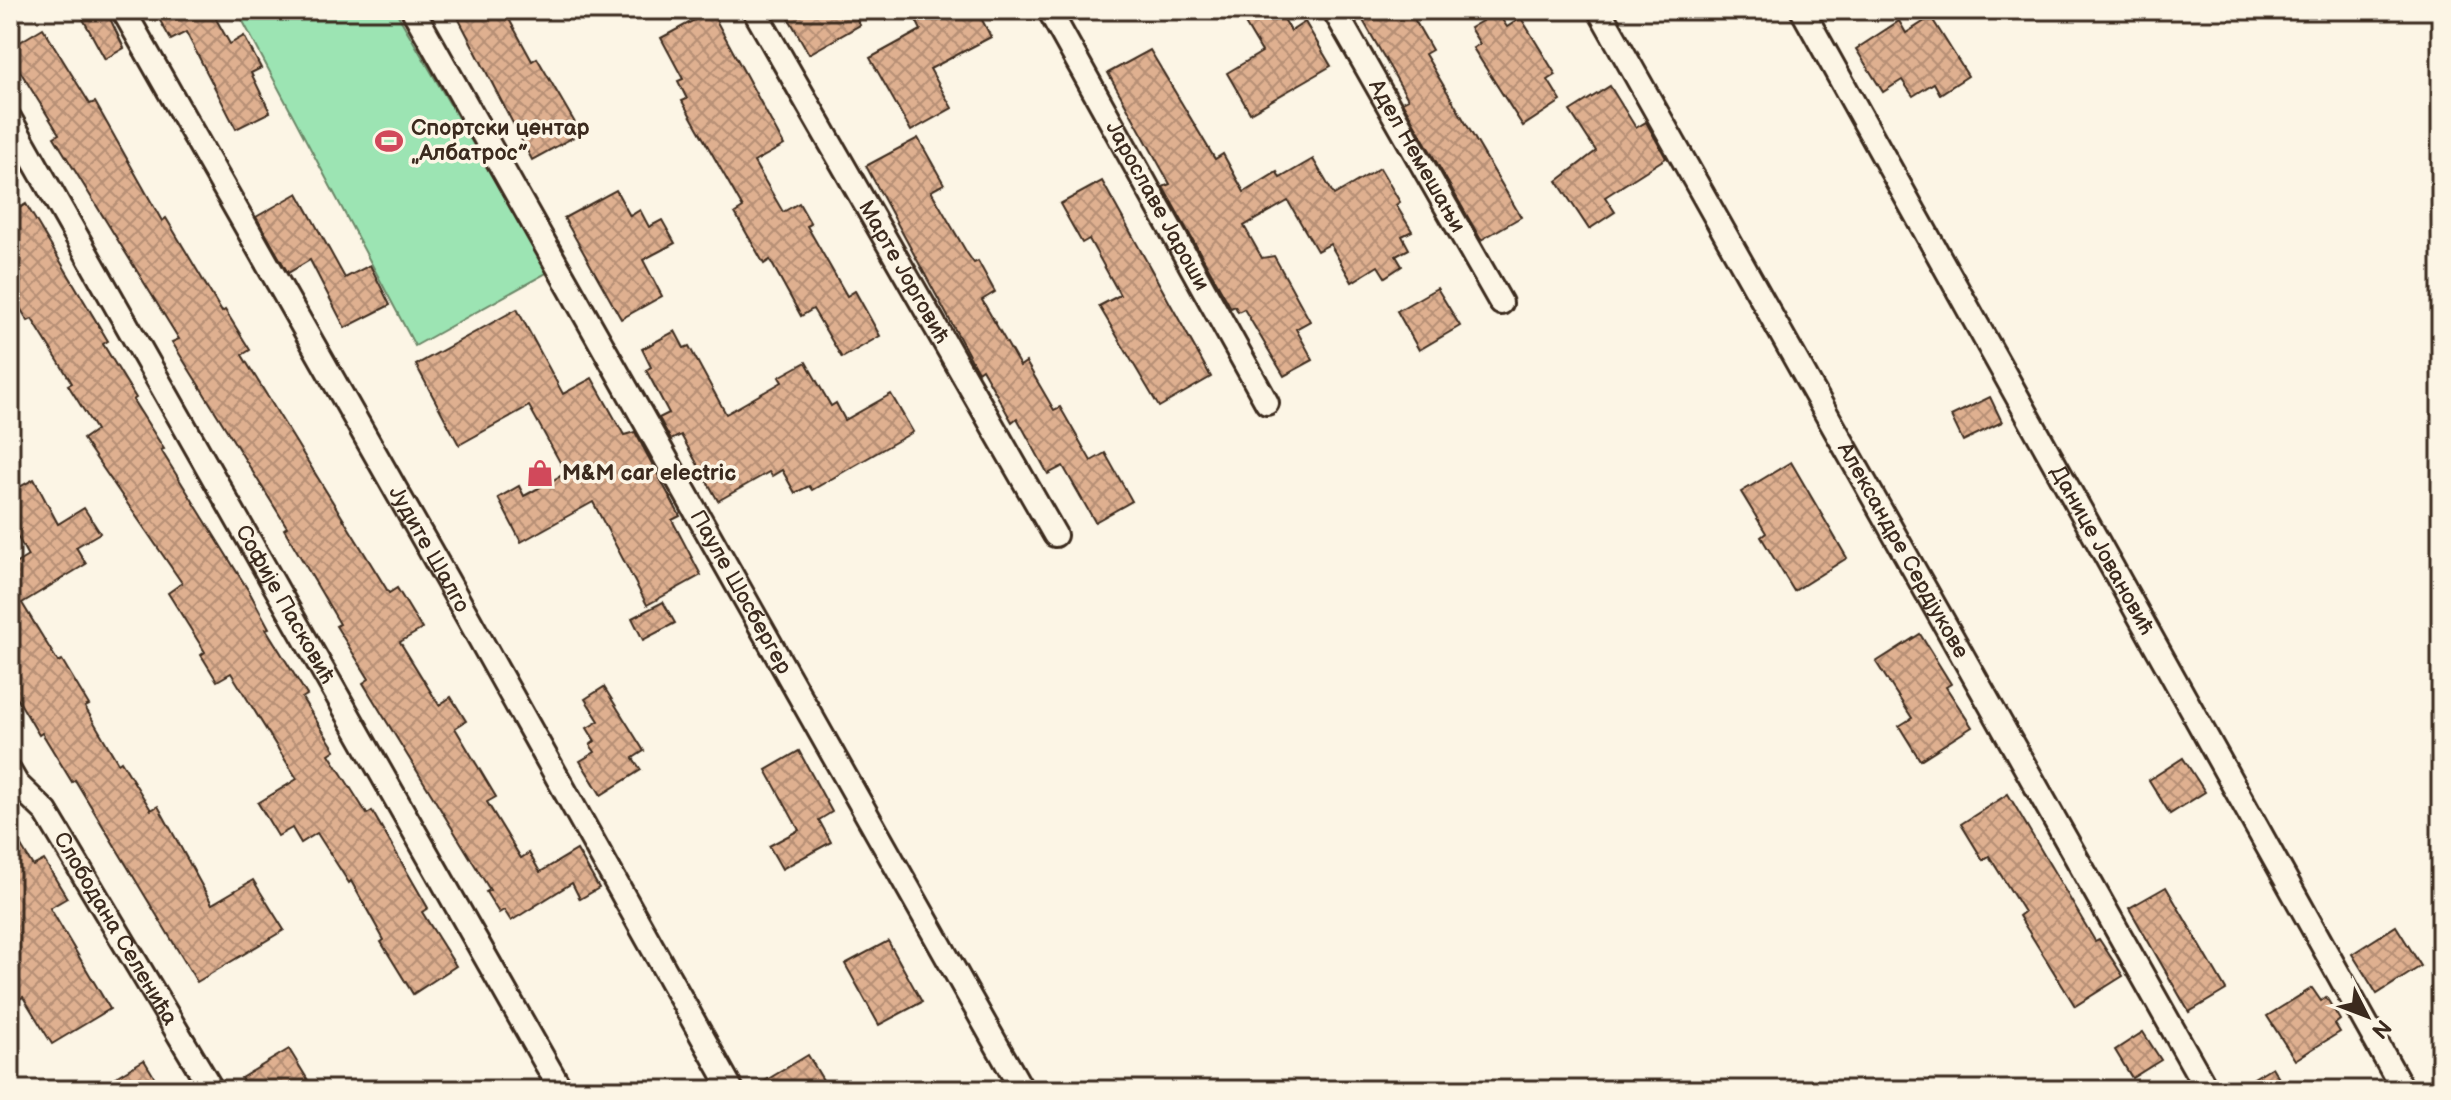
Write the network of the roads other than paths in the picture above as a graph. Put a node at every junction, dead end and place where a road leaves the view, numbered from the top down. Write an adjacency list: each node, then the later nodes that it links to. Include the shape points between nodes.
1 (123, 10): 15 (street, Јудите Шалго)
2 (413, 10): 16 (street, Пауле Шосбергер)
3 (754, 10): 11 (street, Марте Јорговић)
4 (1049, 10): 10 (street, Јарославе Јароши)
5 (1334, 10): 9 (street, Адел Немешањи)
6 (1599, 10): 17 (street, Александре Сердјукове)
7 (1802, 10): 18 (street, Данице Јовановић)
8 (10, 119): 14 (street, Софије Пасковић)
9 (1501, 303)
10 (1267, 403)
11 (1055, 535)
12 (12, 782): 13 (street, Слободана Селенића, via 46,812)
13 (212, 1090)
14 (561, 1090)
15 (732, 1090)
16 (1022, 1090)
17 (2207, 1090)
18 (2403, 1090)

